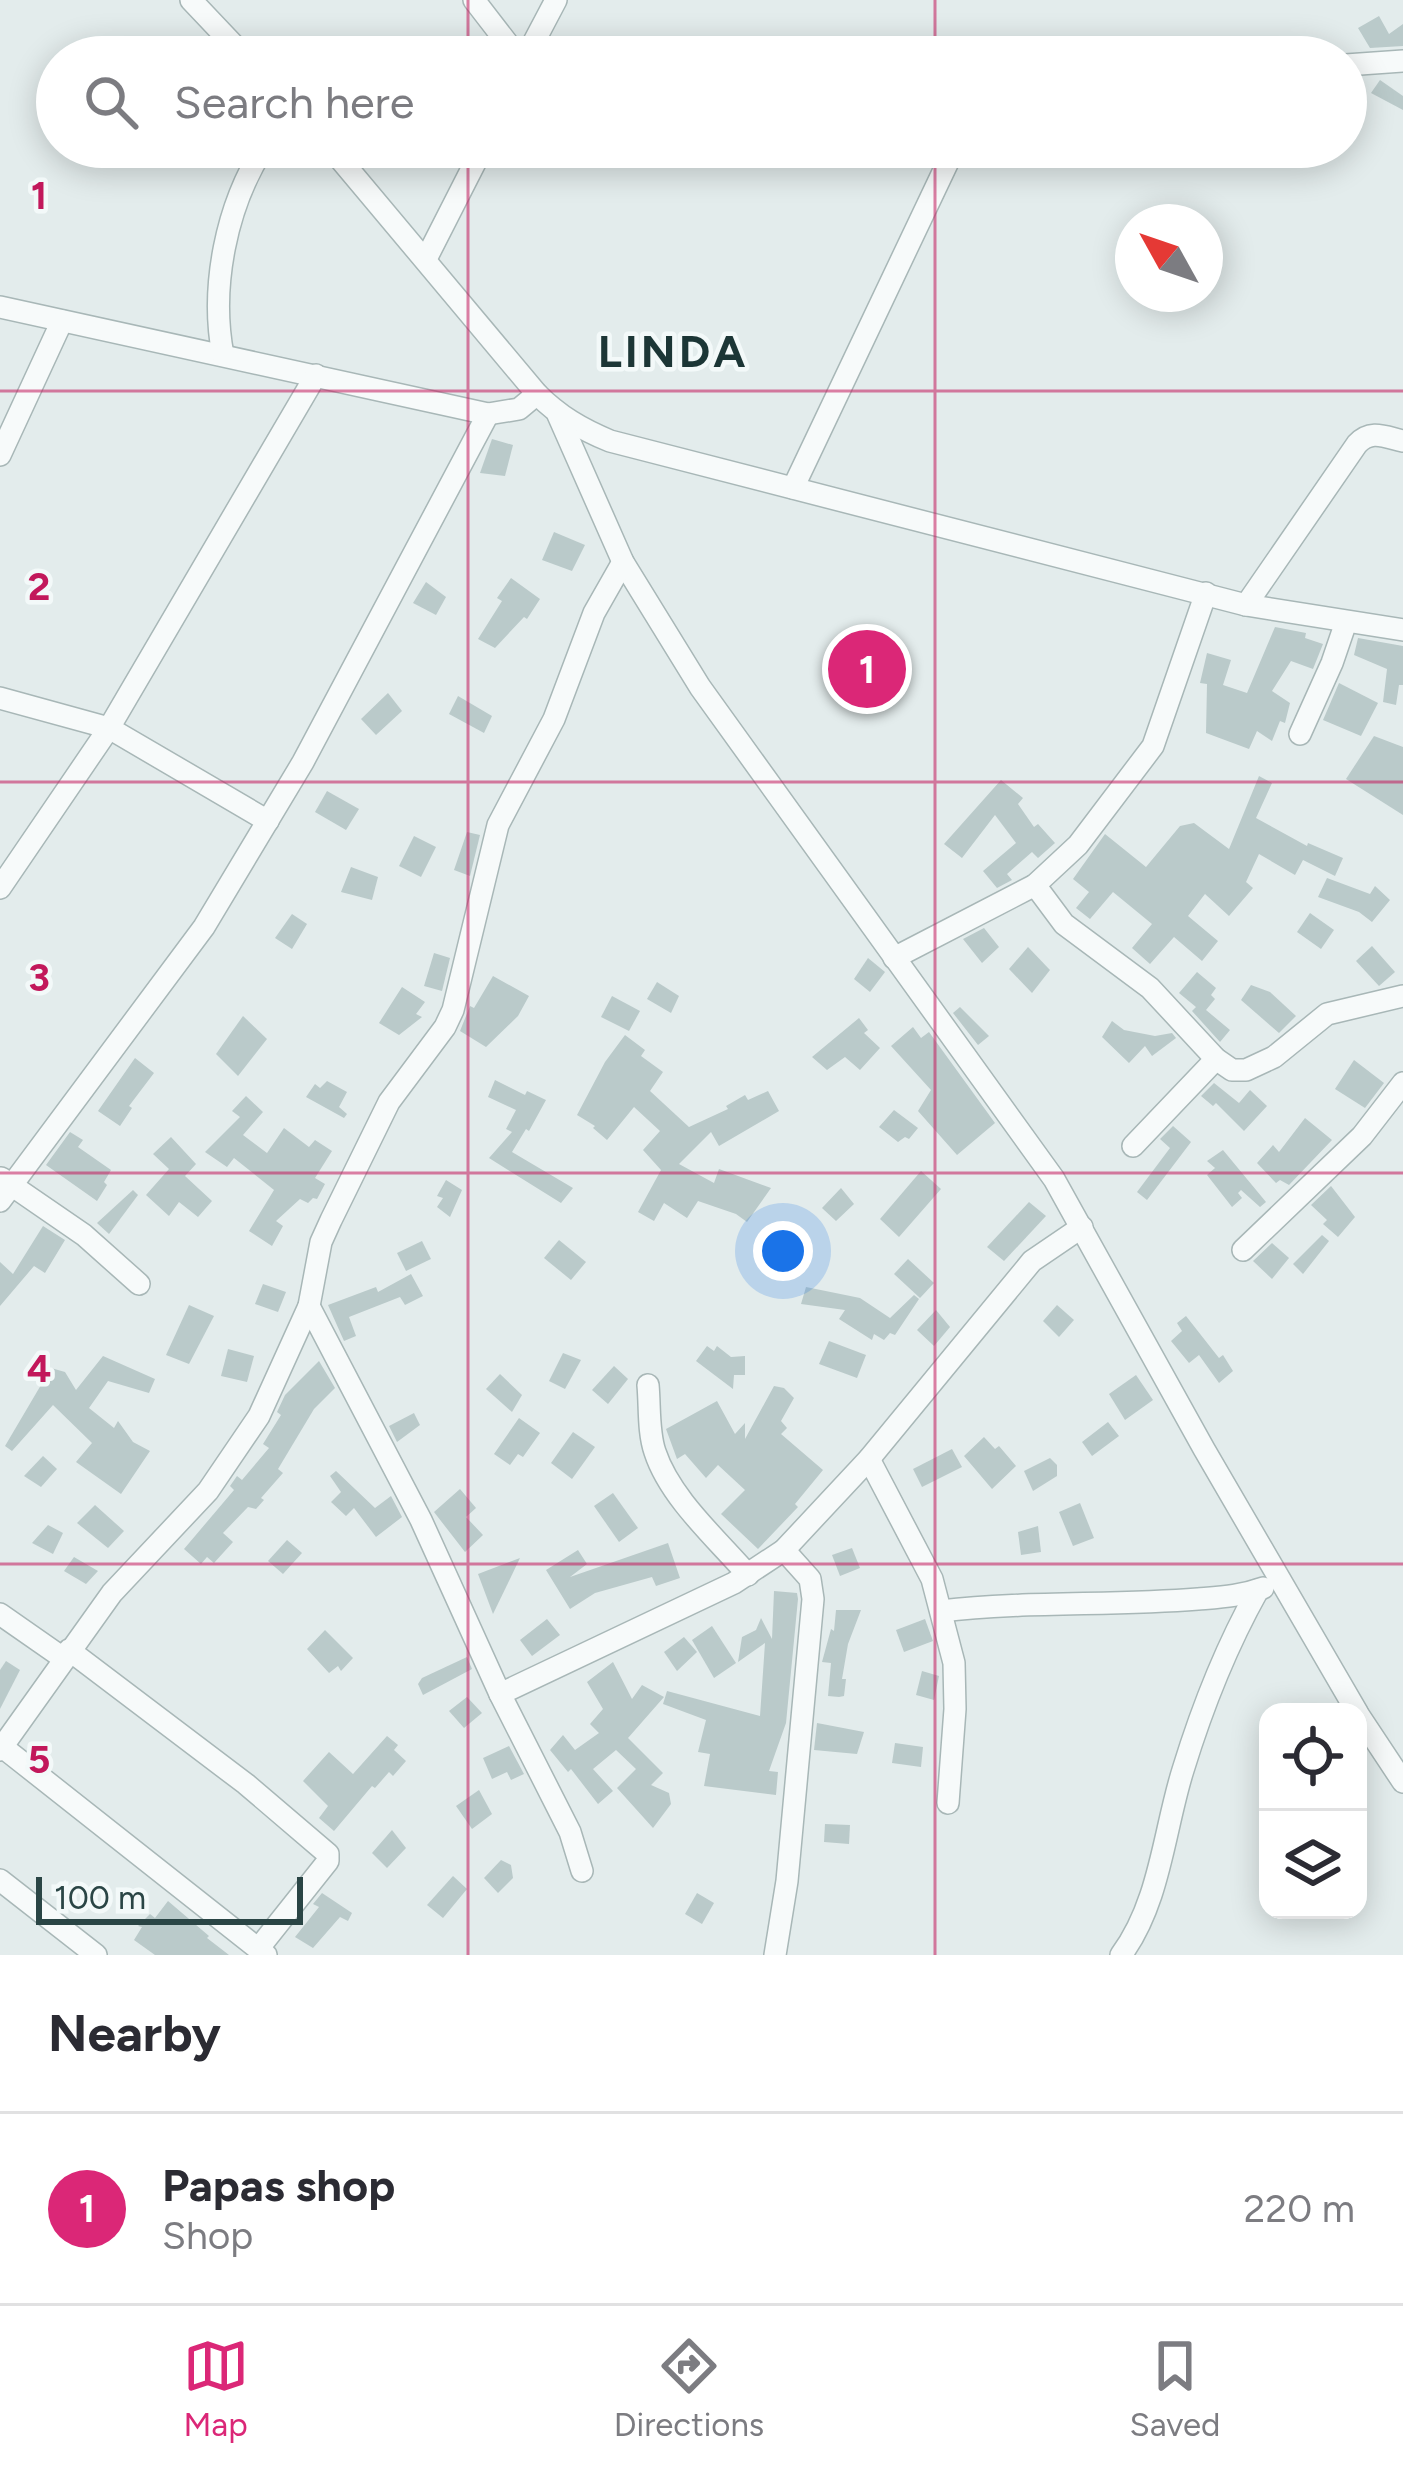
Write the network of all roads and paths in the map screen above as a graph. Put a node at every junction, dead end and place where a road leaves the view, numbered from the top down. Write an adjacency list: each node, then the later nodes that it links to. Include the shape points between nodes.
1 (191, 0): 4 (street)
2 (474, 0): 5 (street)
3 (556, 0): 6 (street)
4 (225, 36)
5 (504, 36)
6 (535, 36)
7 (1403, 61): 8 (street)
8 (1367, 64)
9 (252, 168): 16 (street, via 221,265)
10 (348, 168): 13 (street)
11 (472, 168): 13 (street)
12 (945, 168): 23 (street)
13 (426, 259): 18 (street)
14 (0, 308): 15 (street)
15 (62, 321): 16 (street); 22 (street)
16 (223, 356): 17 (street)
17 (316, 375): 19 (street); 30 (street)
18 (537, 394): 19 (street, via 519,410); 20 (street)
19 (488, 414): 32 (street)
20 (558, 415): 23 (street, via 610,441); 24 (street)
21 (1403, 441): 26 (street, via 1376,434 1357,444)
22 (0, 455)
23 (793, 488): 25 (street)
24 (623, 562): 35 (street, via 700,687); 44 (street, via 498,825 453,1010 389,1102 331,1220)
25 (1206, 592): 26 (street); 33 (street, via 1146,759)
26 (1246, 605): 27 (street)
27 (1346, 622): 28 (street); 31 (street)
28 (1403, 630)
29 (0, 698): 30 (street)
30 (109, 728): 32 (street); 34 (street)
31 (1300, 734)
32 (268, 821): 40 (street, via 204,926)
33 (1035, 885): 35 (street); 37 (street, via 1064,924 1150,988)
34 (0, 888)
35 (895, 958): 41 (street)
36 (1403, 996): 37 (street, via 1327,1014 1246,1070)
37 (1216, 1059): 39 (street)
38 (1403, 1082): 42 (street, via 1362,1136)
39 (1132, 1146)
40 (4, 1188): 43 (street, via 84,1235)
41 (1082, 1226): 46 (street, via 1032,1262); 49 (street)
42 (1243, 1250)
43 (140, 1284)
44 (309, 1306): 53 (street, via 259,1416 208,1491 132,1568); 54 (street)
45 (648, 1385): 48 (street, via 659,1461)
46 (869, 1459): 47 (street); 51 (street, via 915,1542)
47 (784, 1550): 48 (street); 64 (street, via 810,1579 813,1599)
48 (748, 1575): 54 (street)
49 (1281, 1580): 50 (street); 55 (street)
50 (1258, 1590): 51 (street, via 1175,1602); 65 (street, via 1220,1664 1161,1862)
51 (941, 1611): 59 (street, via 955,1672)
52 (0, 1614): 53 (street)
53 (66, 1653): 57 (street); 62 (street, via 247,1784 328,1854)
54 (500, 1694): 60 (street)
55 (1352, 1703)
56 (1367, 1727): 58 (street)
57 (1, 1747): 62 (street)
58 (1403, 1782)
59 (948, 1803)
60 (582, 1871)
61 (0, 1880): 63 (street)
62 (262, 1952)
63 (96, 1955)
64 (775, 1955)
65 (1121, 1955)

